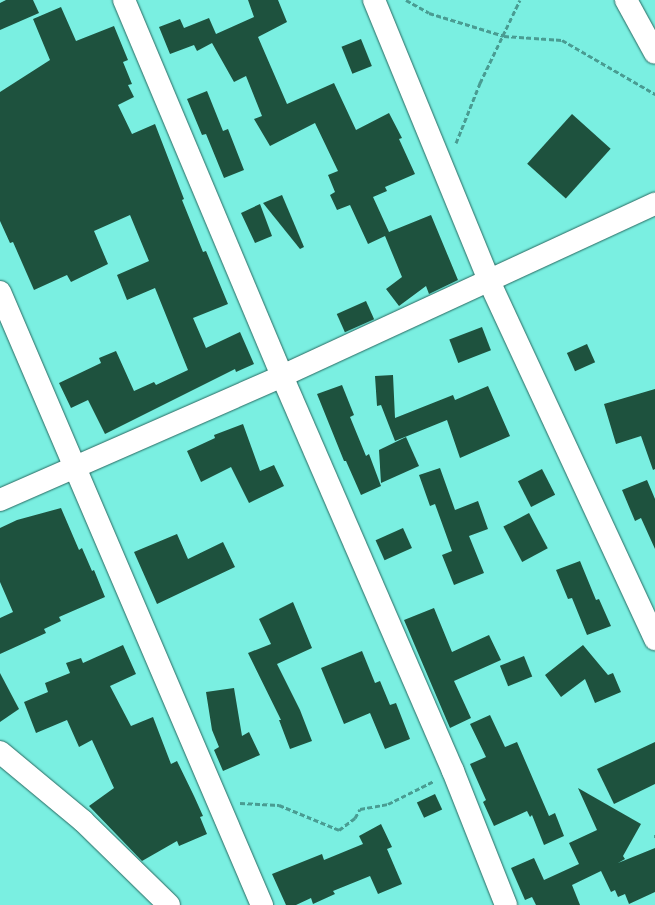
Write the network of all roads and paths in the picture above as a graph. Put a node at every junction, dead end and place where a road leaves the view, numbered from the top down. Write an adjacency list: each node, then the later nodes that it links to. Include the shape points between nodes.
1 (124, 0): 13 (street)
2 (374, 0): 9 (street)
3 (406, 0): 6 (path, via 429,13)
4 (520, 0): 6 (path)
5 (626, 0): 7 (street)
6 (504, 36): 8 (path, via 562,40); 9 (path, via 480,83)
7 (655, 53)
8 (655, 94)
9 (444, 171): 11 (street)
10 (655, 204): 11 (street)
11 (490, 281): 13 (street); 16 (street)
12 (0, 292): 14 (street)
13 (282, 376): 14 (street); 18 (street)
14 (75, 467): 15 (street); 19 (street)
15 (0, 500)
16 (655, 639)
17 (0, 752): 20 (street, via 83,821)
18 (453, 771): 19 (path, via 388,804 360,810 355,818 338,830 279,805 240,803); 22 (street)
19 (224, 815): 21 (street)
20 (169, 905)
21 (262, 905)
22 (506, 905)

